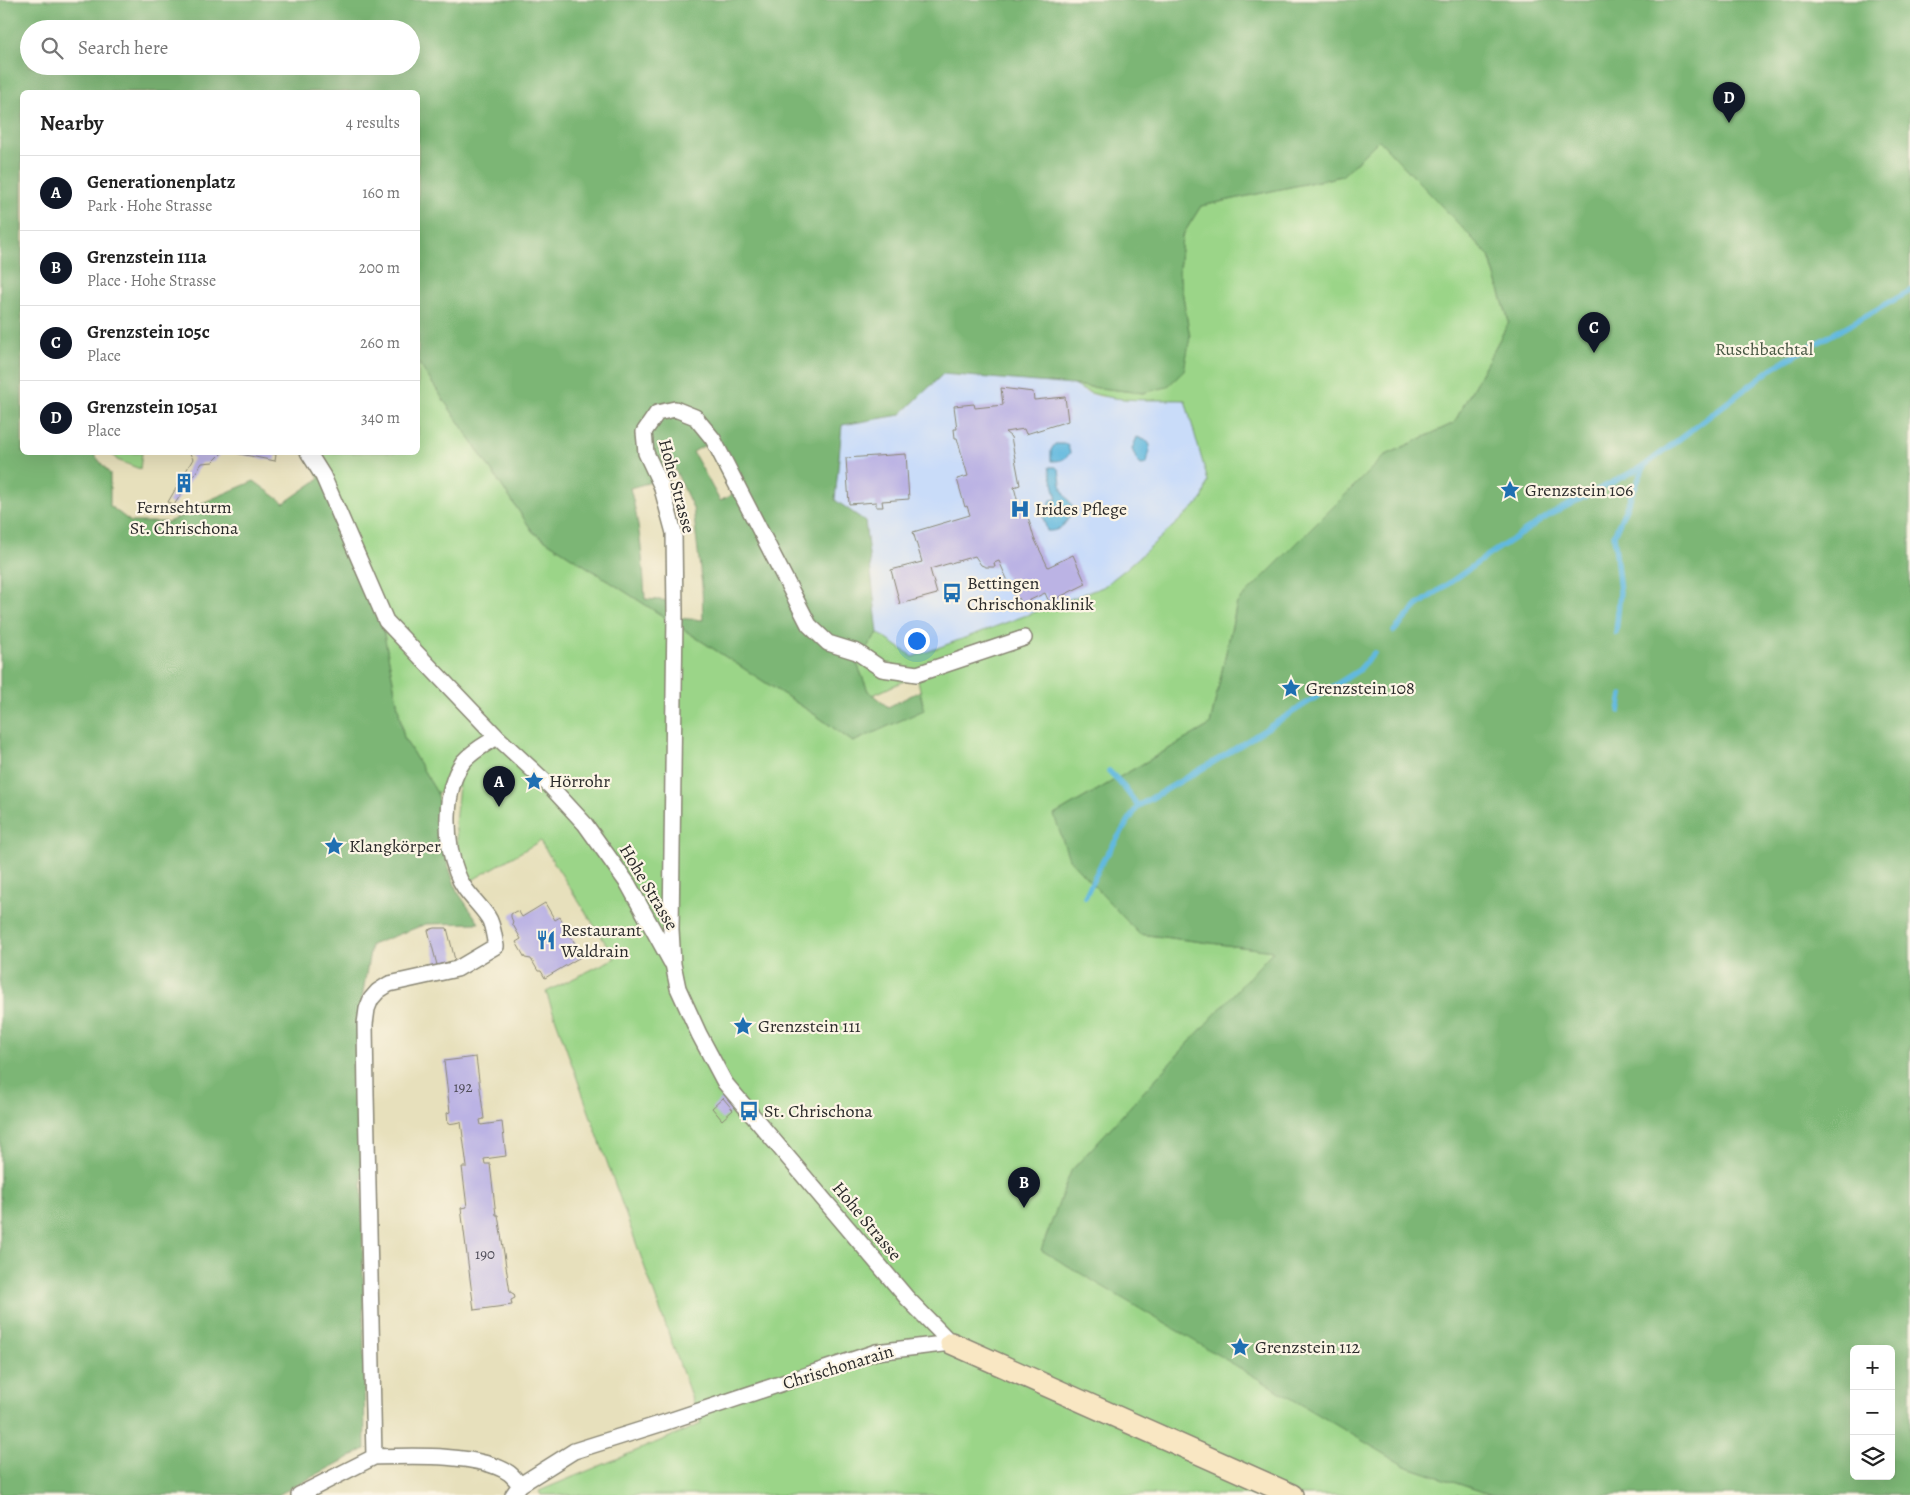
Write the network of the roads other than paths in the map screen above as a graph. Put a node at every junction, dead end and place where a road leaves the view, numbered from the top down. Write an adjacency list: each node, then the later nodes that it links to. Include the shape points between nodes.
1 (310, 455): 3 (street, Hohe Strasse, via 323,476 386,622)
2 (1024, 638): 4 (street, Hohe Strasse, via 917,674 882,669 857,652 828,643 808,625 713,439 695,417 675,409 657,413 644,432 646,453 661,485 674,533)
3 (497, 737): 4 (street, Hohe Strasse, via 585,824 628,884); 6 (street, via 464,761 456,774 448,811 449,839 457,874 489,918 496,946 457,969 389,984 374,995 367,1009)
4 (673, 964): 5 (street, Hohe Strasse, via 678,988 725,1082 907,1298)
5 (951, 1342): 7 (street, Chrischonarain, via 876,1352 574,1451); 9 (street)
6 (374, 1457): 7 (street, Chrischonarain, via 409,1456 489,1464 510,1474); 8 (street)
7 (517, 1490)
8 (299, 1495)
9 (1292, 1495)

